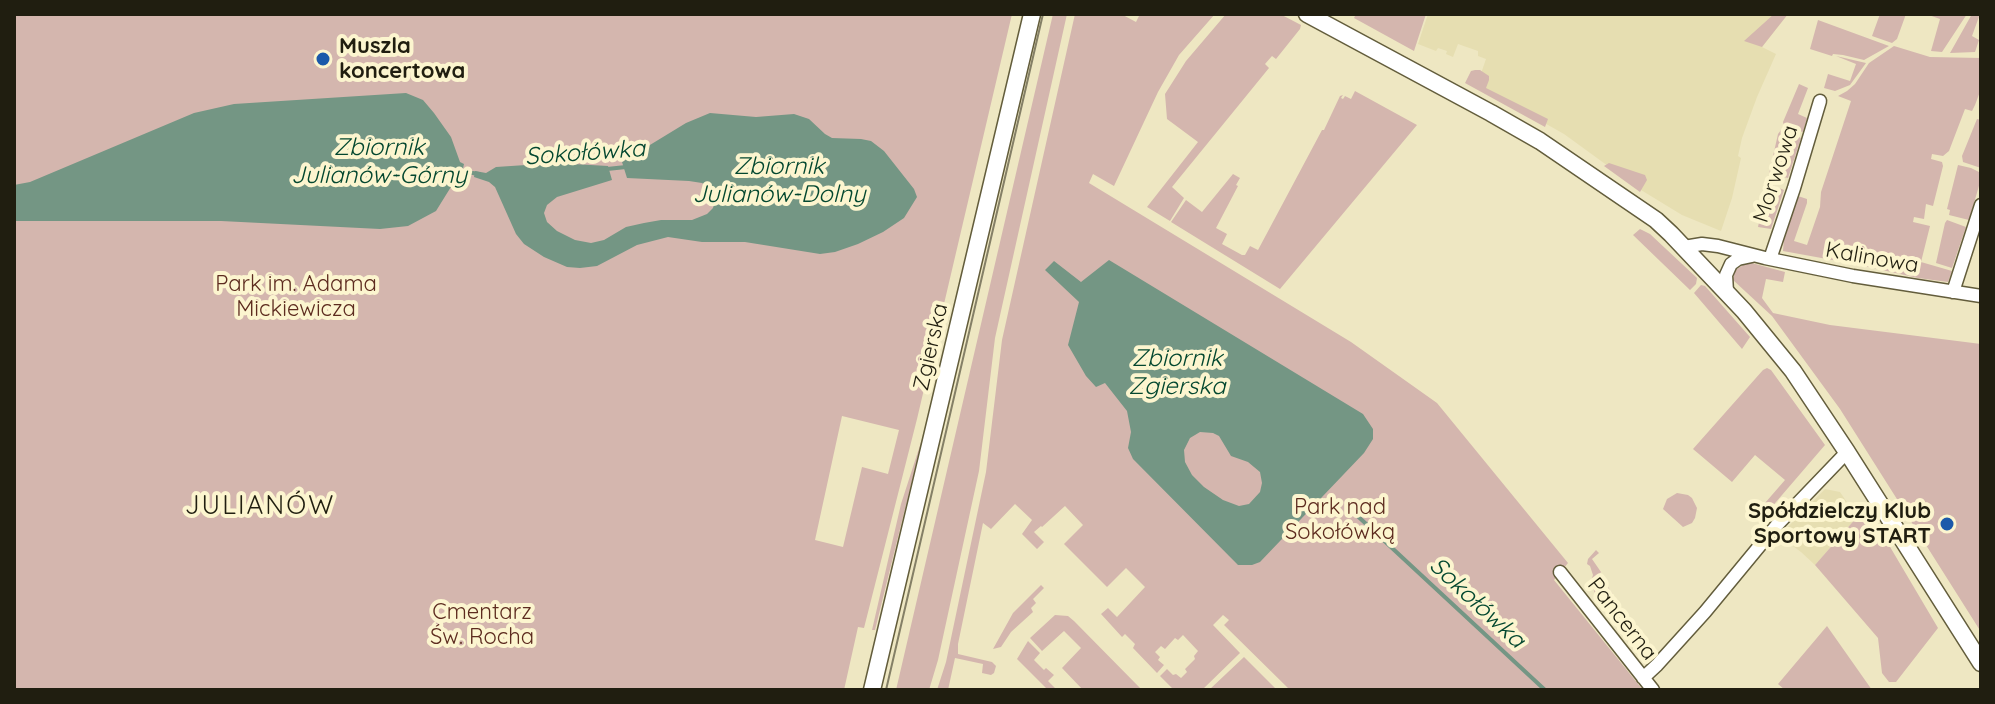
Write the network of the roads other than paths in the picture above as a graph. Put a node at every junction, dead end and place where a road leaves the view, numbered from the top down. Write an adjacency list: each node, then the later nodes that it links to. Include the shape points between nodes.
1 (1032, 14): 14 (street, Zgierska)
2 (1307, 14): 5 (street, via 1540,141 1656,220)
3 (1820, 101): 6 (street, Morwowa, via 1794,188)
4 (1981, 205): 8 (street)
5 (1684, 247): 6 (street, Kalinowa, via 1709,244); 7 (street)
6 (1763, 258): 7 (street, via 1731,264); 8 (street, Kalinowa)
7 (1727, 292): 10 (street, via 1793,371)
8 (1953, 292): 9 (street, Kalinowa)
9 (1981, 296)
10 (1847, 452): 12 (street); 13 (street)
11 (1560, 572): 13 (street, Pancerna)
12 (1981, 663)
13 (1643, 678): 15 (street, Pancerna)
14 (872, 690)
15 (1653, 690)

